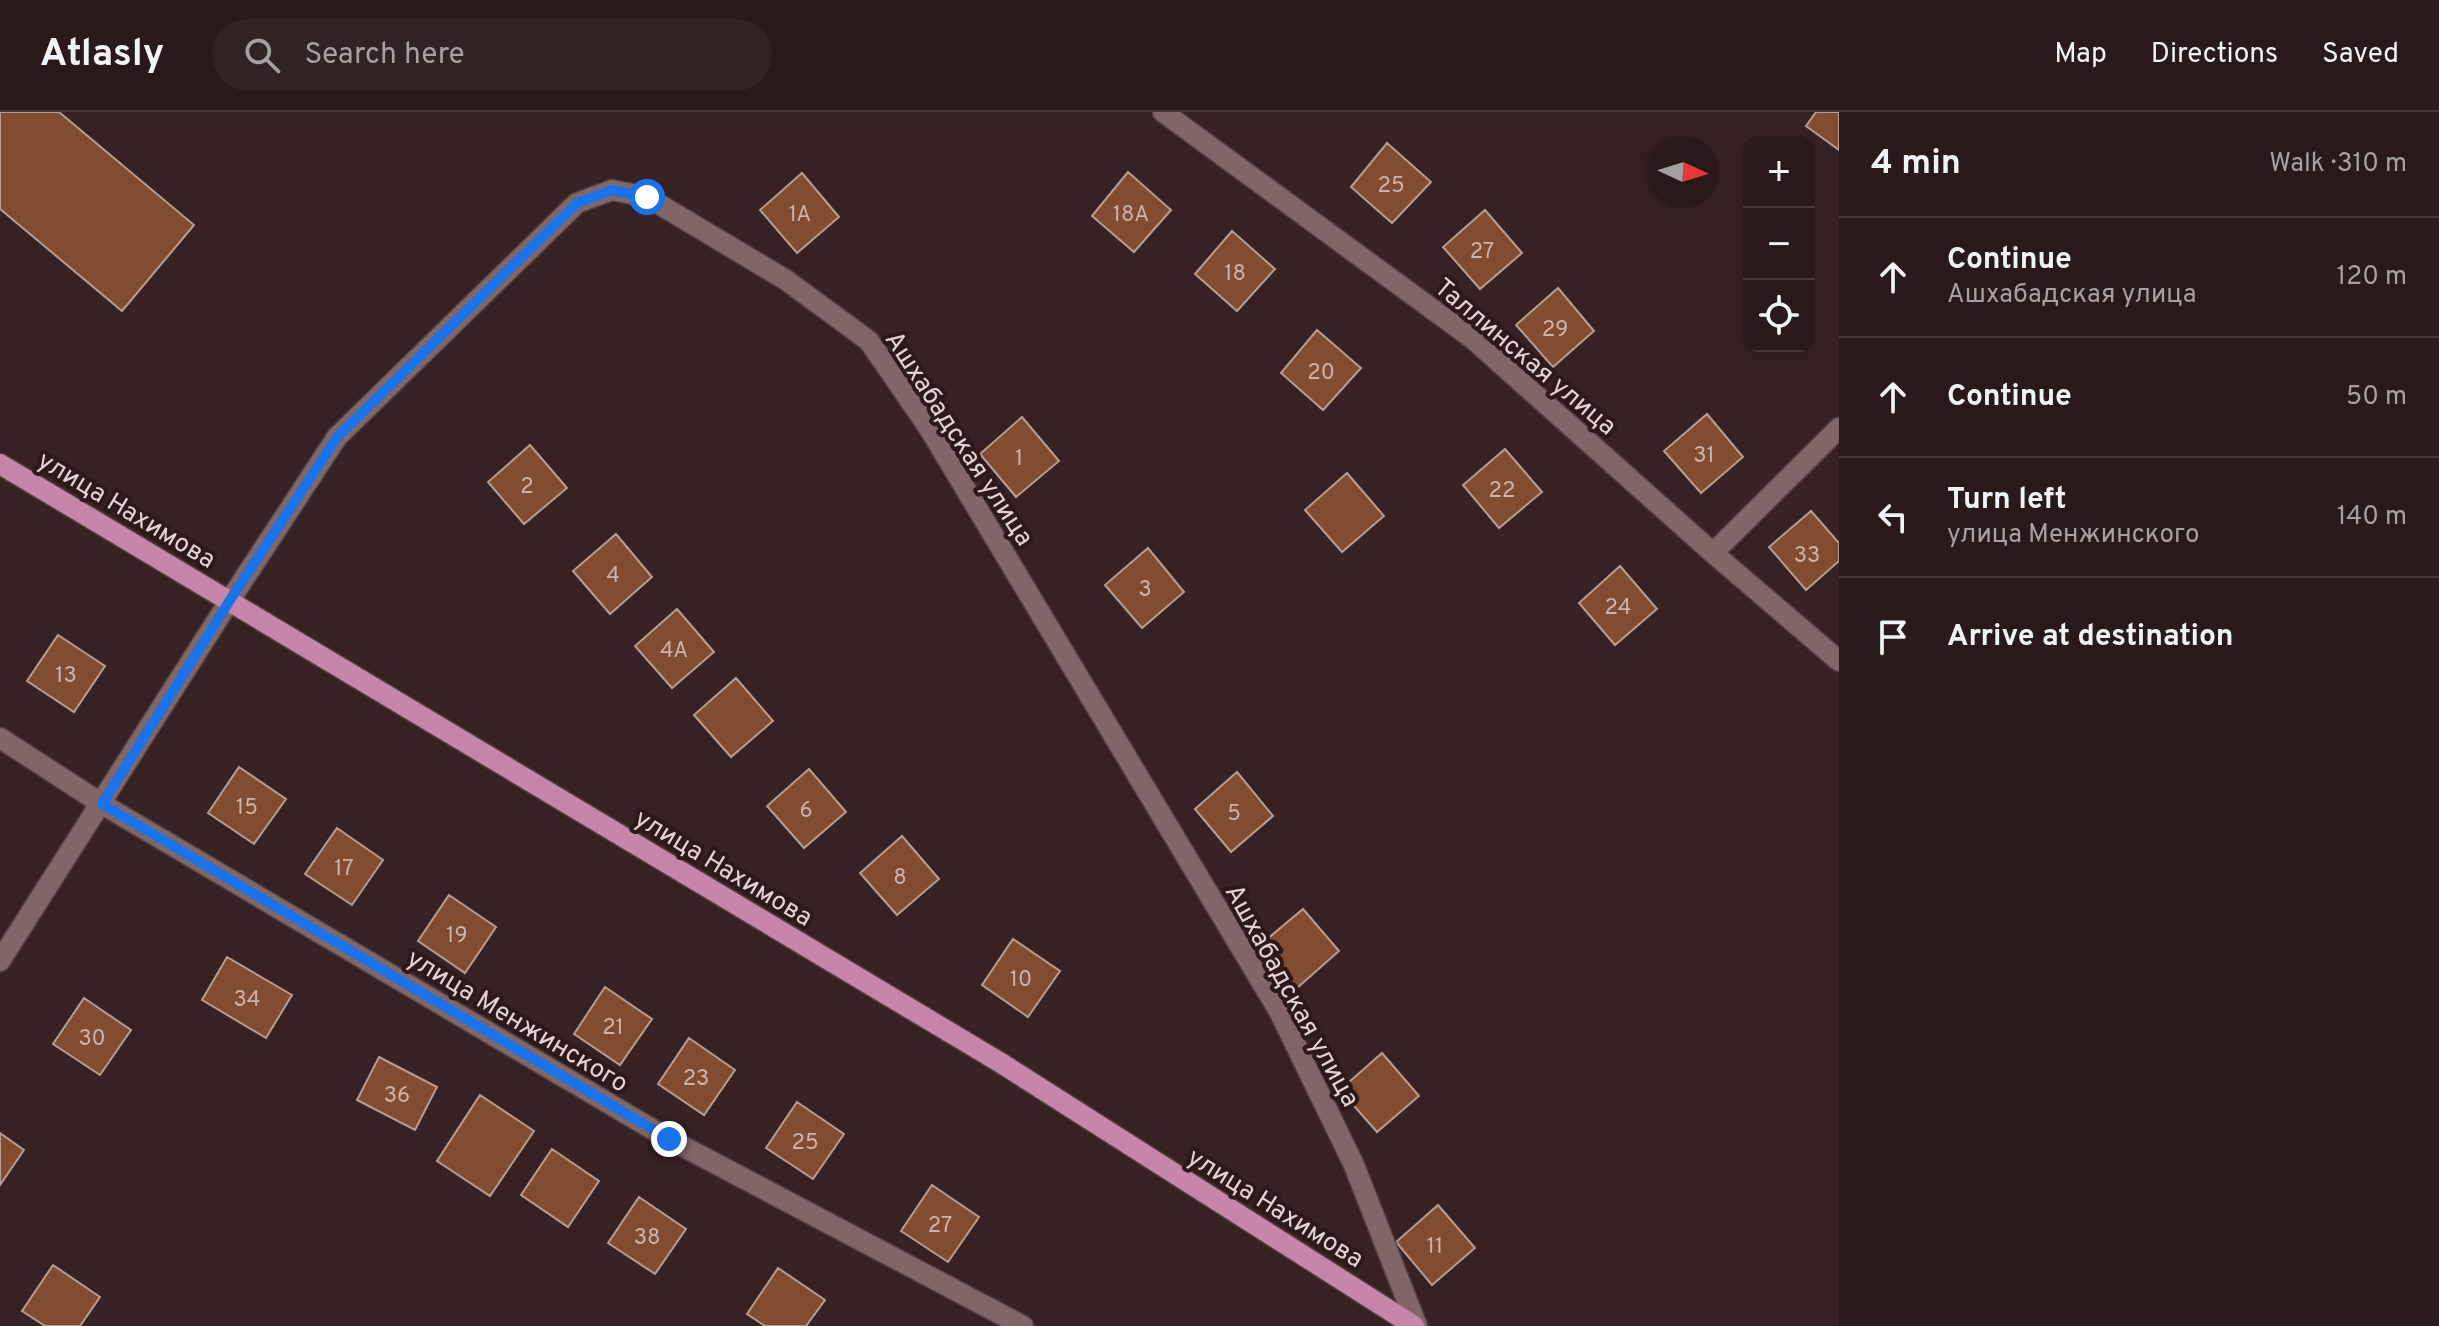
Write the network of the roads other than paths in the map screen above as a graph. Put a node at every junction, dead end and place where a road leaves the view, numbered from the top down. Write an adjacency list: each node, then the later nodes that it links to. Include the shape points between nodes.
1 (1163, 112): 4 (street, Таллинская улица, via 1473,339)
2 (1839, 428): 4 (street)
3 (0, 464): 5 (main road, улица Нахимова)
4 (1713, 553): 6 (street, Таллинская улица)
5 (230, 600): 8 (street, Ашхабадская улица); 12 (main road, улица Нахимова, via 1001,1063); 12 (street, Ашхабадская улица, via 337,437 577,203 612,190 647,197 786,280 869,341 929,428 1279,1011 1354,1165)
6 (1839, 661)
7 (0, 738): 8 (street, улица Менжинского)
8 (102, 804): 9 (street, Ашхабадская улица); 10 (street, улица Менжинского, via 669,1139)
9 (0, 961)
10 (994, 1319): 11 (street, улица Менжинского)
11 (1023, 1326)
12 (1416, 1326)

